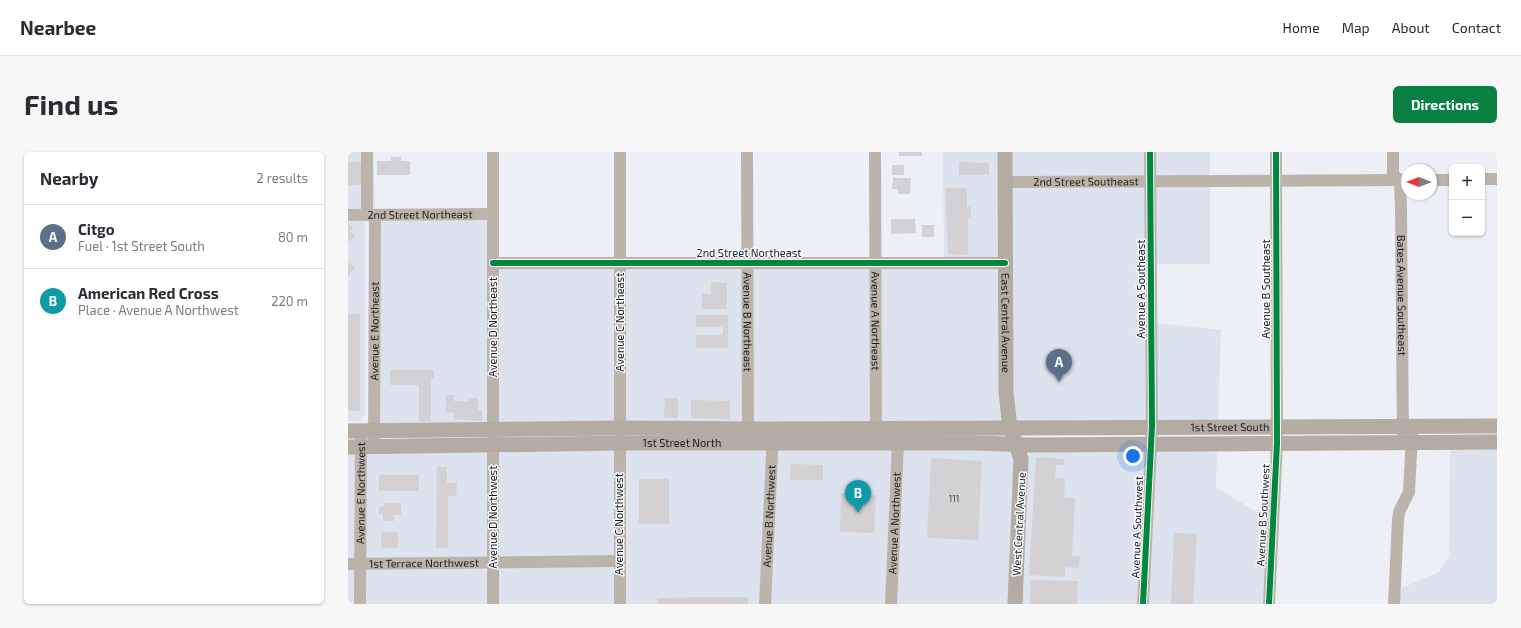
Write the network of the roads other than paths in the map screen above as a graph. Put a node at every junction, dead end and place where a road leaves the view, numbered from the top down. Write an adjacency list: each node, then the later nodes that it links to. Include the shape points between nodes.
1 (366, 152): 22 (street, Avenue E Northeast)
2 (493, 152): 20 (street, Avenue D Northeast)
3 (620, 152): 23 (street, Avenue C Northeast)
4 (747, 152): 25 (street, Avenue B Northeast)
5 (875, 152): 26 (street, Avenue A Northeast)
6 (1005, 152): 18 (main road, East Central Avenue)
7 (1150, 152): 17 (street, Avenue A Southeast)
8 (1276, 152): 13 (street, Avenue B Southeast)
9 (1393, 152): 10 (street, Bates Avenue Southeast, via 1393,175)
10 (1401, 179)
11 (1485, 179): 12 (street)
12 (1497, 179)
13 (1276, 180): 14 (street, 2nd Street Southeast); 17 (street, 2nd Street Southeast); 30 (street, Avenue B Southeast)
14 (1401, 180)
15 (1437, 180): 16 (street)
16 (1449, 180)
17 (1150, 181): 18 (street, 2nd Street Southeast); 29 (street, Avenue A Southeast)
18 (1005, 182): 27 (main road, East Central Avenue)
19 (1403, 200): 28 (street, Bates Avenue Southeast)
20 (493, 214): 22 (street, 2nd Street Northeast); 24 (street, Avenue D Northeast)
21 (348, 215): 22 (street, 2nd Street Northeast)
22 (371, 215): 34 (street, Avenue E Northeast)
23 (620, 262): 24 (street, 2nd Street Northeast); 25 (street, 2nd Street Northeast); 32 (street, Avenue C Northeast)
24 (493, 263): 35 (street, Avenue D Northeast)
25 (747, 263): 26 (street, 2nd Street Northeast); 36 (street, Avenue B Northeast)
26 (875, 263): 27 (street, 2nd Street Northeast); 38 (street, Avenue A Northeast)
27 (1005, 263): 33 (main road, East Central Avenue, via 1006,392)
28 (1407, 425): 30 (main road, 1st Street South); 31 (main road, 1st Street South); 39 (street, Bates Avenue Southeast)
29 (1152, 426): 30 (main road, 1st Street South); 33 (main road, 1st Street South); 45 (street, Avenue A Southwest)
30 (1277, 426): 43 (street, Avenue B Southwest)
31 (1497, 426)
32 (620, 428): 35 (main road, 1st Street North); 36 (main road, 1st Street North); 41 (street, Avenue C Northeast)
33 (1010, 428): 38 (main road, 1st Street North); 44 (main road, East Central Avenue)
34 (361, 430): 35 (main road, 1st Street North); 47 (street, Avenue E Northwest)
35 (494, 430): 46 (street, Avenue D Northwest)
36 (748, 436): 37 (main road, 1st Street North); 41 (main road, 1st Street North)
37 (773, 436): 38 (main road, 1st Street North); 55 (street, Avenue B Northwest)
38 (876, 436): 42 (main road, 1st Street North)
39 (1407, 442): 40 (main road, 1st Street South); 43 (main road, 1st Street South); 60 (street, Bates Avenue Southeast, via 1409,492 1399,512)
40 (1497, 442)
41 (620, 443): 46 (main road, 1st Street North); 48 (street, Avenue C Northwest)
42 (898, 443): 44 (main road, 1st Street North); 56 (street, Avenue A Northwest)
43 (1277, 443): 45 (main road, 1st Street South); 59 (street, Avenue B Southwest)
44 (1017, 444): 45 (main road, 1st Street South); 57 (main road, West Central Avenue, via 1022,459)
45 (1151, 444): 58 (street, Avenue A Southwest)
46 (493, 446): 47 (main road, 1st Street North); 49 (street, Avenue D Northwest)
47 (361, 447): 51 (street, Avenue E Northwest)
48 (619, 561): 49 (street, 1st Terrace Northwest); 54 (street, Avenue C Northwest)
49 (493, 562): 51 (street, 1st Terrace Northwest); 53 (street, Avenue D Northwest)
50 (348, 564): 51 (street, 1st Terrace Northwest)
51 (361, 564): 52 (street, Avenue E Northwest)
52 (360, 604)
53 (493, 604)
54 (620, 604)
55 (765, 604)
56 (892, 604)
57 (1015, 604)
58 (1143, 604)
59 (1269, 604)
60 (1394, 604)

